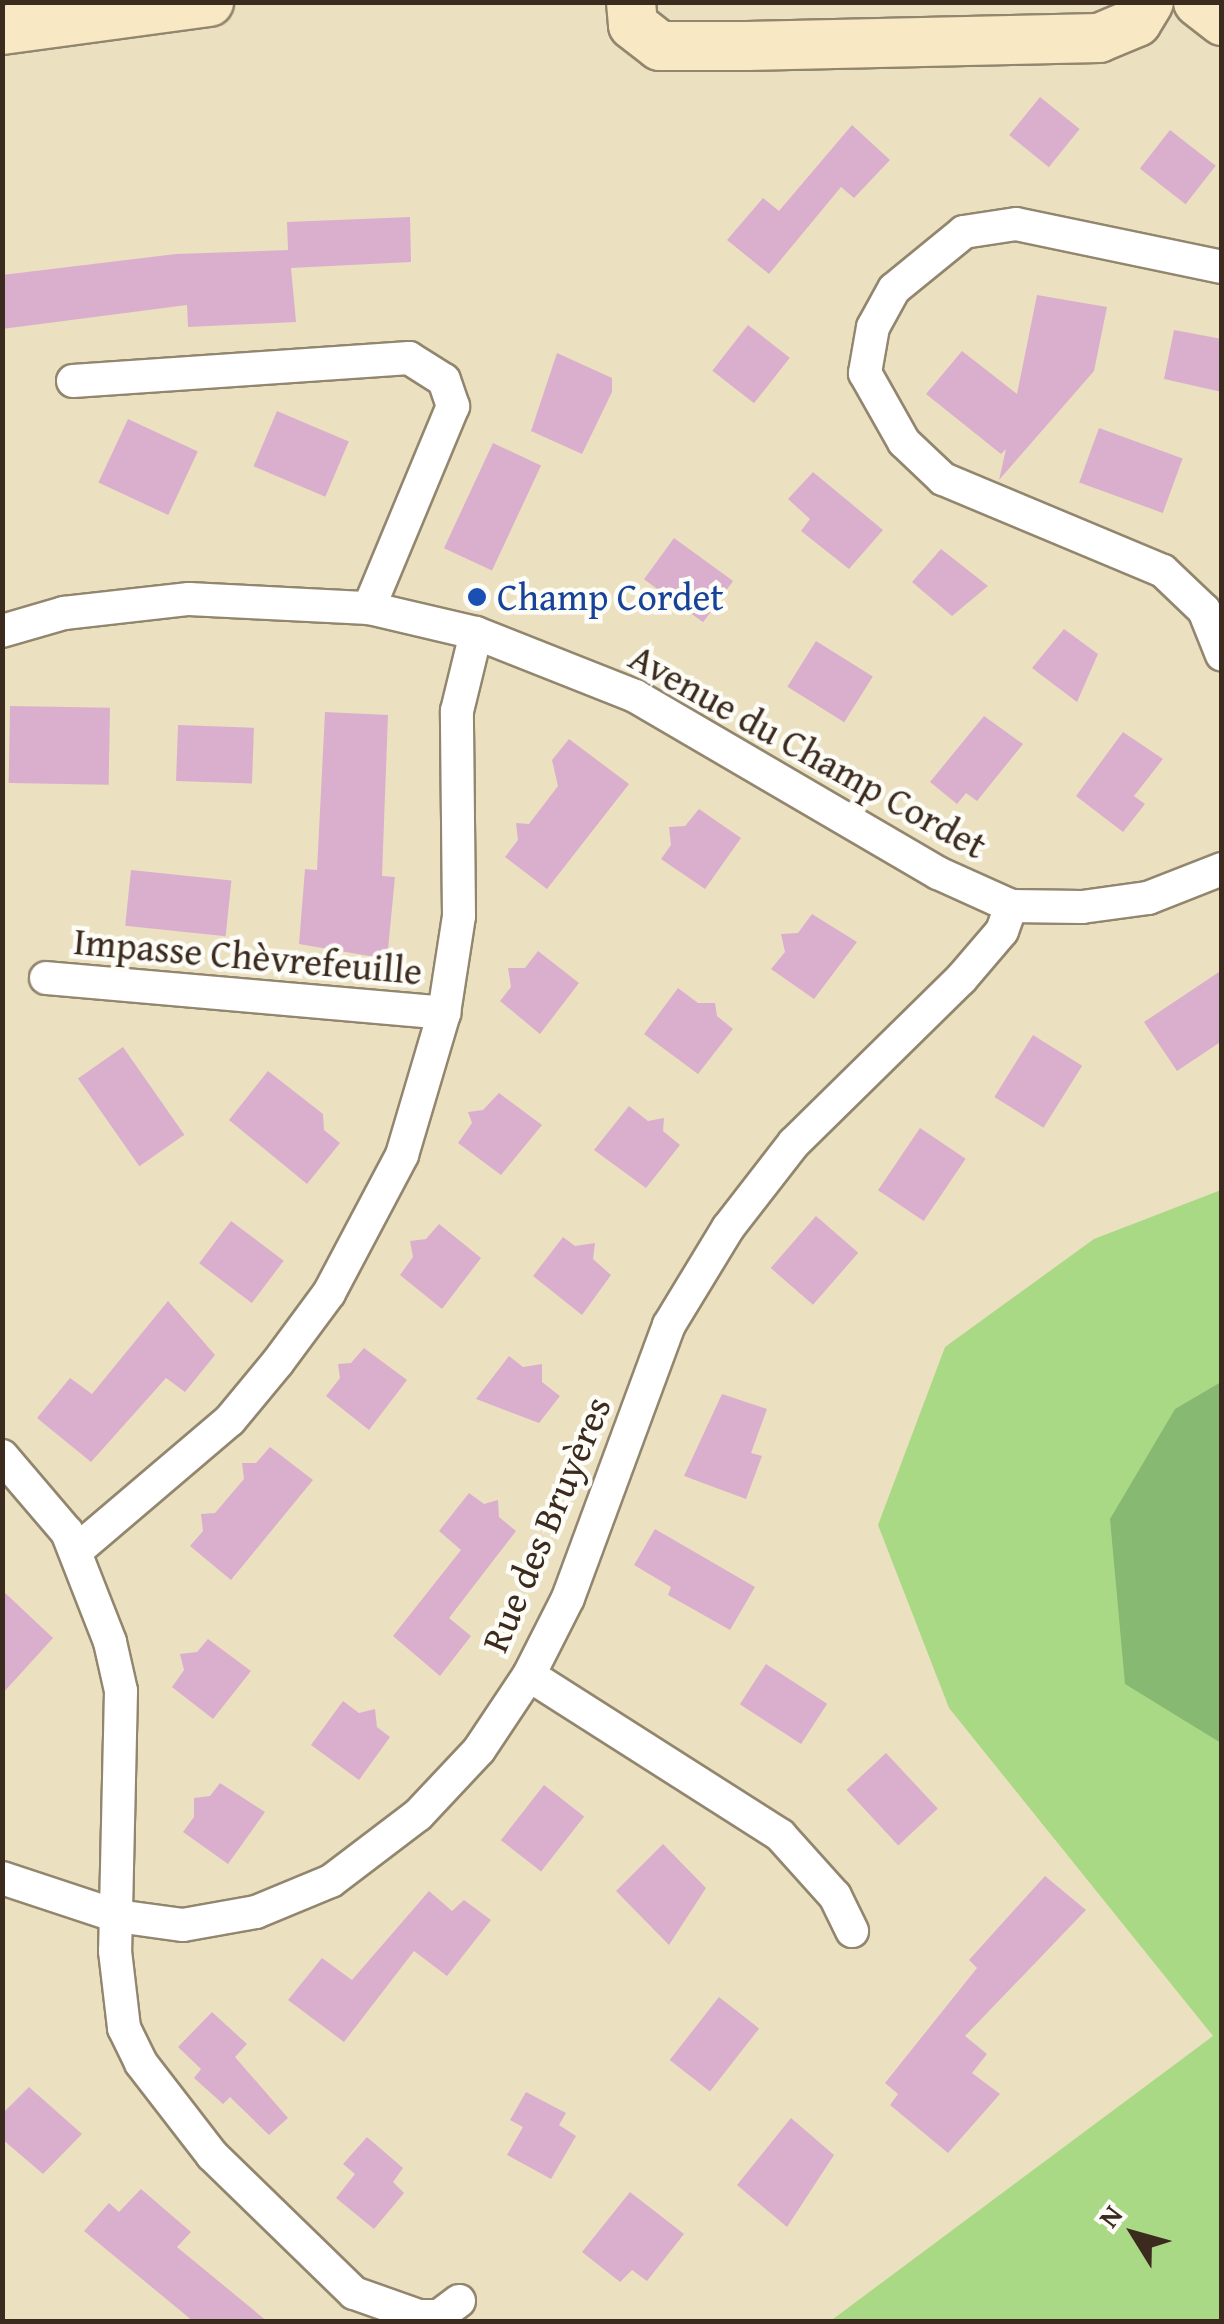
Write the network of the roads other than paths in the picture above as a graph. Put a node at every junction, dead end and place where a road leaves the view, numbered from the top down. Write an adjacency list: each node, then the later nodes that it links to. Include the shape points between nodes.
1 (209, 2): 6 (street)
2 (631, 2): 3 (street, via 633,25 660,46 1099,38 1137,22)
3 (1149, 2)
4 (1198, 2): 5 (street)
5 (1222, 21)
6 (2, 30)
7 (1222, 267): 12 (street, via 1016,224 964,232 894,289 873,327 865,373 904,442 944,479 1164,571 1204,610)
8 (72, 381): 9 (street, via 409,358 444,380 453,406)
9 (369, 608): 10 (street, Avenue du Champ Cordet, via 189,599 64,613); 11 (street, Avenue du Champ Cordet)
10 (2, 631)
11 (476, 634): 14 (street, Avenue du Champ Cordet, via 635,696 938,873); 16 (street, via 457,711 461,867)
12 (1222, 655)
13 (1222, 869): 14 (street, Avenue du Champ Cordet, via 1148,898 1082,907)
14 (1012, 906): 19 (street, Rue des Bruyères, via 1002,930 952,989 794,1142 728,1228 669,1326 568,1598)
15 (46, 978): 16 (street, Impasse Chèvrefeuille)
16 (444, 1013): 18 (street, via 402,1155 329,1292 230,1420)
17 (2, 1456): 18 (street, via 38,1493)
18 (76, 1551): 21 (street, via 95,1591 120,1691)
19 (529, 1676): 21 (street, Rue des Bruyères, via 479,1750 418,1815 331,1881 256,1912 183,1925); 22 (street, via 780,1835 835,1896)
20 (2, 1878): 21 (street, Rue des Bruyères)
21 (117, 1916): 23 (street, via 124,2028 161,2095 212,2156 354,2294 419,2316 439,2316)
22 (852, 1931)
23 (459, 2301)

